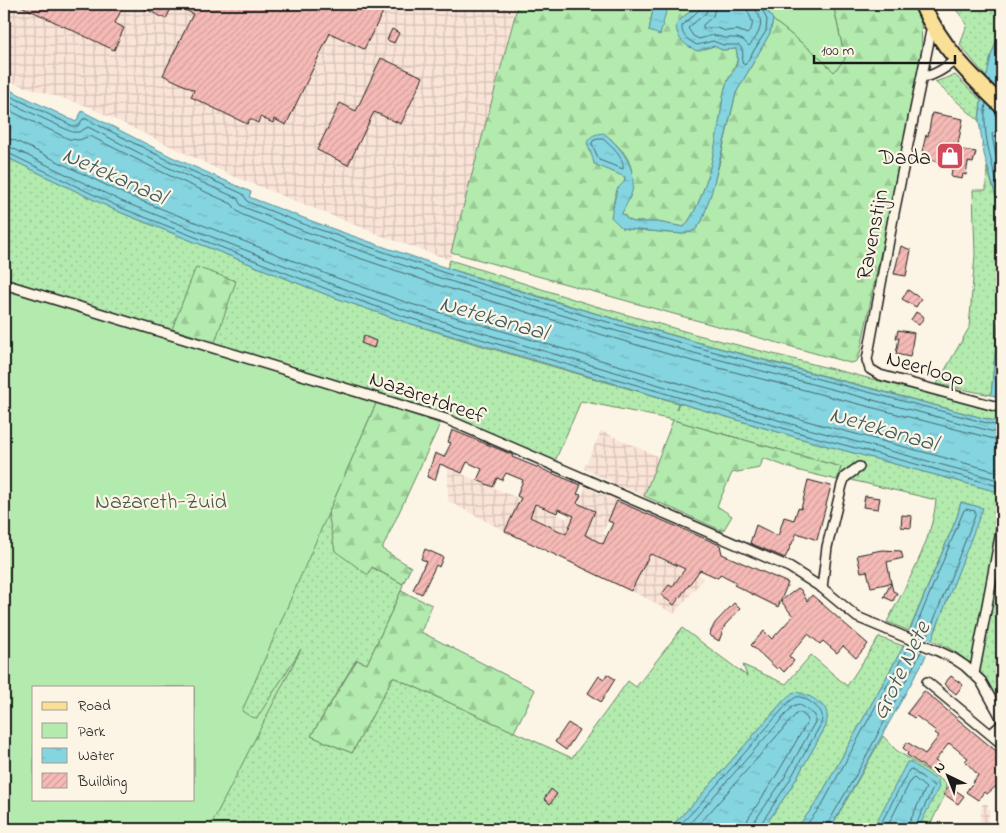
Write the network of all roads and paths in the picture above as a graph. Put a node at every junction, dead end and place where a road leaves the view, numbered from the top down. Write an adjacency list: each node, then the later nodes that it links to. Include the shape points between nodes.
1 (922, 4): 2 (main road)
2 (932, 25): 3 (main road); 4 (street, Ravenstijn)
3 (956, 59): 4 (street, via 935,74); 5 (main road)
4 (922, 77): 7 (street, Ravenstijn, via 867,355)
5 (1002, 106)
6 (4, 284): 11 (street, Nazaretdreef, via 446,419 789,567)
7 (870, 369): 8 (street, Neerloop, via 880,375)
8 (1002, 408)
9 (859, 467): 11 (street, via 845,477 842,484 827,547)
10 (1002, 526): 12 (street)
11 (822, 588): 12 (street, Nazaretdreef, via 857,617 953,658)
12 (974, 674): 14 (street, Nazaretdreef)
13 (927, 682): 15 (street)
14 (1002, 720): 15 (street)
15 (991, 734): 16 (street)
16 (1002, 744)

